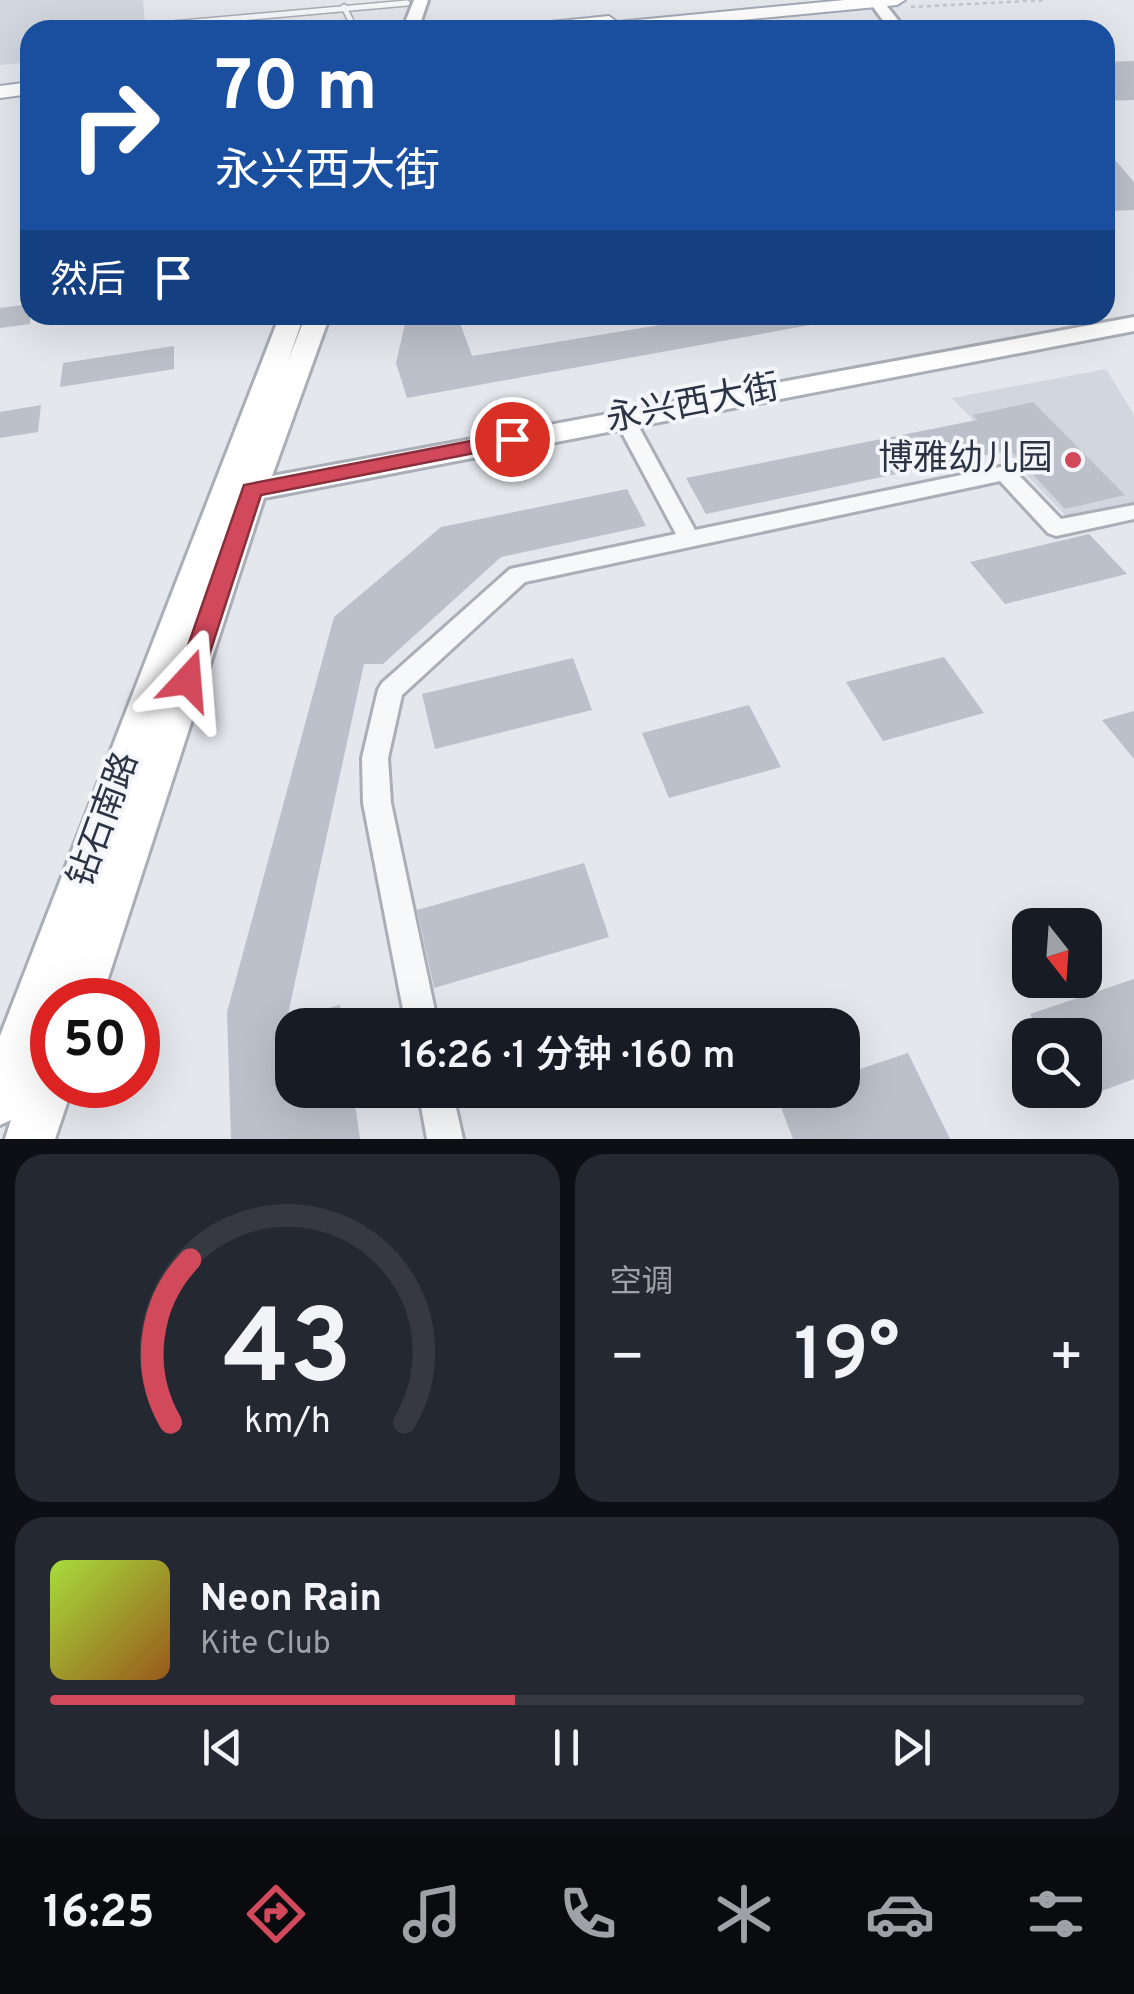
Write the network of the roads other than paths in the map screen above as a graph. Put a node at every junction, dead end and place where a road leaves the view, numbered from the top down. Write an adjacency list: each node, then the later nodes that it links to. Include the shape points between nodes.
1 (830, 0): 8 (main road)
2 (897, 0): 3 (main road)
3 (875, 1): 9 (main road)
4 (344, 7): 5 (lane); 6 (lane); 7 (lane)
5 (409, 17)
6 (209, 20)
7 (351, 20)
8 (623, 20)
9 (684, 20)
10 (288, 325): 19 (main road, 钻石南路)
11 (314, 325): 14 (main road, 钻石南路)
12 (1123, 325): 13 (main road, 永兴西大街)
13 (624, 418): 14 (main road, 永兴西大街); 16 (street)
14 (252, 490): 17 (main road, 钻石南路)
15 (1134, 512): 16 (street, via 1056,528 1005,474)
16 (689, 540): 18 (street, via 518,575 390,690 375,758 377,803)
17 (86, 978)
18 (419, 1008)
19 (0, 1100)
20 (40, 1108): 22 (main road)
21 (439, 1108): 23 (street)
22 (30, 1139)
23 (445, 1139)

